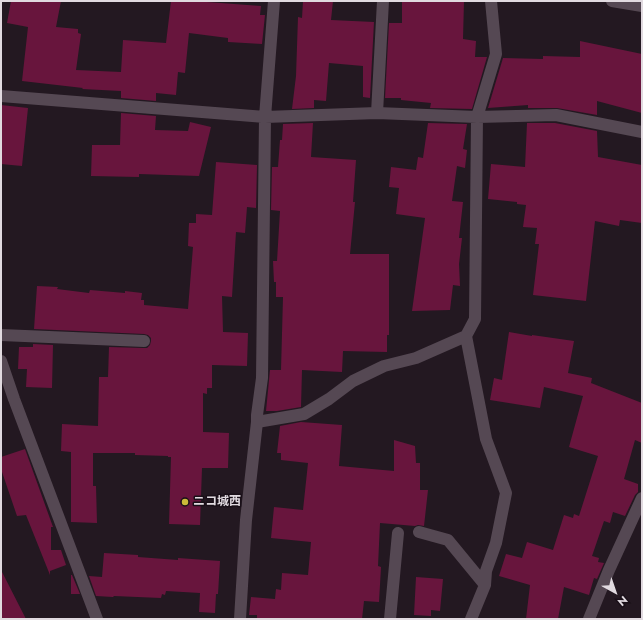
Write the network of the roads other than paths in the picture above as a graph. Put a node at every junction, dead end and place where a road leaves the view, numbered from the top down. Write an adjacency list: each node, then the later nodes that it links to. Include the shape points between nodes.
1 (274, 1): 8 (street)
2 (383, 1): 7 (street)
3 (491, 1): 9 (street, via 496,54)
4 (612, 1): 5 (street)
5 (642, 6)
6 (1, 96): 8 (street)
7 (377, 113): 8 (street); 9 (street)
8 (265, 117): 17 (street, via 262,378)
9 (477, 117): 10 (street, via 556,115); 12 (street, via 475,319)
10 (642, 132)
11 (1, 335): 13 (street)
12 (466, 336): 17 (street, via 416,358 384,366 353,381 304,414); 21 (street, via 486,439 506,493 496,543 486,571)
13 (144, 341)
14 (1, 361): 15 (street)
15 (14, 399): 16 (street); 22 (street)
16 (1, 400)
17 (257, 422): 23 (street, via 246,520)
18 (642, 498): 26 (street)
19 (419, 532): 21 (street, via 448,540)
20 (398, 533): 24 (street)
21 (485, 585): 25 (street)
22 (97, 619)
23 (240, 619)
24 (390, 619)
25 (471, 619)
26 (589, 619)

